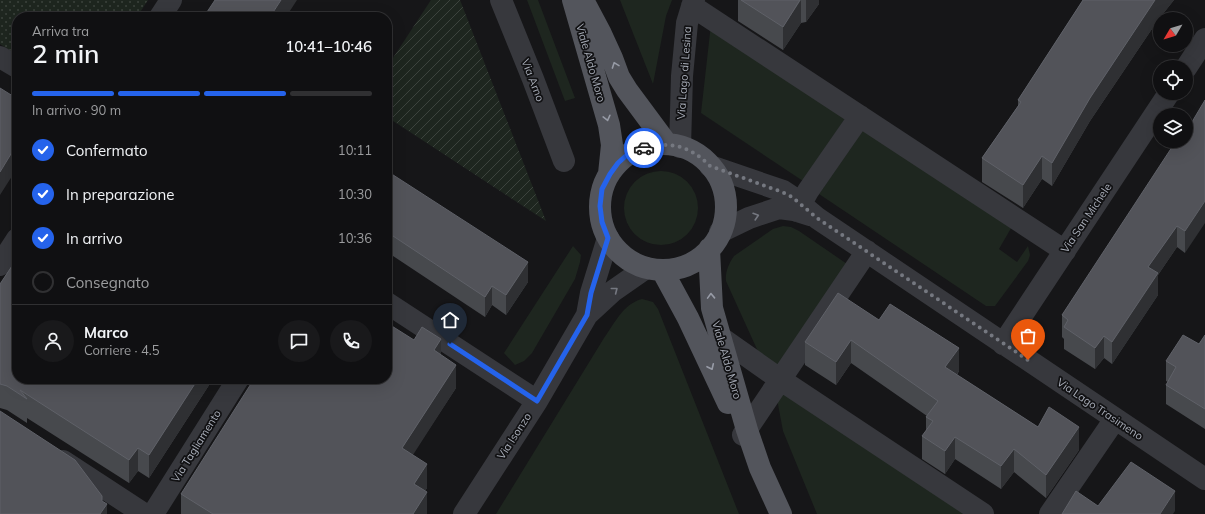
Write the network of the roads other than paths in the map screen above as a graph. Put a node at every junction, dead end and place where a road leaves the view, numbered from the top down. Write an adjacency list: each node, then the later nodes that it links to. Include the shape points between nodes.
1 (171, 0): 6 (street)
2 (501, 0): 14 (street, Via Arno)
3 (573, 0): 16 (main road, Viale Aldo Moro, one-way to 16, via 609,124 612,145)
4 (583, 0): 13 (main road, Viale Aldo Moro, one-way to 4, via 627,90)
5 (693, 3): 12 (street); 13 (street, Via Lago di Lesina, via 687,23)
6 (163, 12)
7 (1205, 39): 9 (street)
8 (0, 56): 10 (street)
9 (1191, 60)
10 (12, 64)
11 (1164, 100): 22 (street, Via San Michele)
12 (860, 116): 17 (street, via 808,191); 22 (street)
13 (674, 146): 15 (main road, Viale Aldo Moro, via 691,151); 16 (main road, Viale Aldo Moro, via 653,145 640,148 628,154)
14 (564, 161)
15 (710, 166): 17 (street, Via Lago Trasimeno, via 782,192); 19 (main road, Viale Aldo Moro, via 722,186 725,197 724,221)
16 (610, 174): 18 (main road, Viale Aldo Moro, via 602,189 600,206)
17 (805, 211): 19 (street, Via Lago Trasimeno, one-way to 17, via 748,218 779,208); 21 (street, Via Lago Trasimeno)
18 (608, 238): 24 (main road, Viale Aldo Moro, via 622,255); 26 (street)
19 (715, 241): 24 (main road, via 696,261 680,268); 27 (main road, Viale Aldo Moro, one-way to 19)
20 (12, 246): 23 (street)
21 (867, 251): 28 (street, Via Lago Trasimeno); 29 (street)
22 (1065, 251): 28 (street, Via San Michele)
23 (0, 265)
24 (654, 269): 26 (street, one-way to 24, via 614,291); 27 (main road, Viale Aldo Moro, via 688,318)
25 (392, 306): 31 (street)
26 (587, 315): 31 (street, Via Isonzo)
27 (711, 342): 29 (street); 33 (main road, Viale Aldo Moro)
28 (1003, 344): 32 (street, Via Lago Trasimeno)
29 (781, 380): 33 (street); 40 (street)
30 (235, 384): 37 (street, Via Tagliamento)
31 (537, 401): 38 (street, Via Isonzo)
32 (1115, 419): 35 (street, Via Lago Trasimeno); 41 (street)
33 (745, 433): 39 (main road, Viale Aldo Moro)
34 (46, 450): 36 (street)
35 (1205, 479)
36 (144, 514)
37 (153, 514)
38 (464, 514)
39 (781, 514)
40 (982, 514)
41 (1050, 514)

